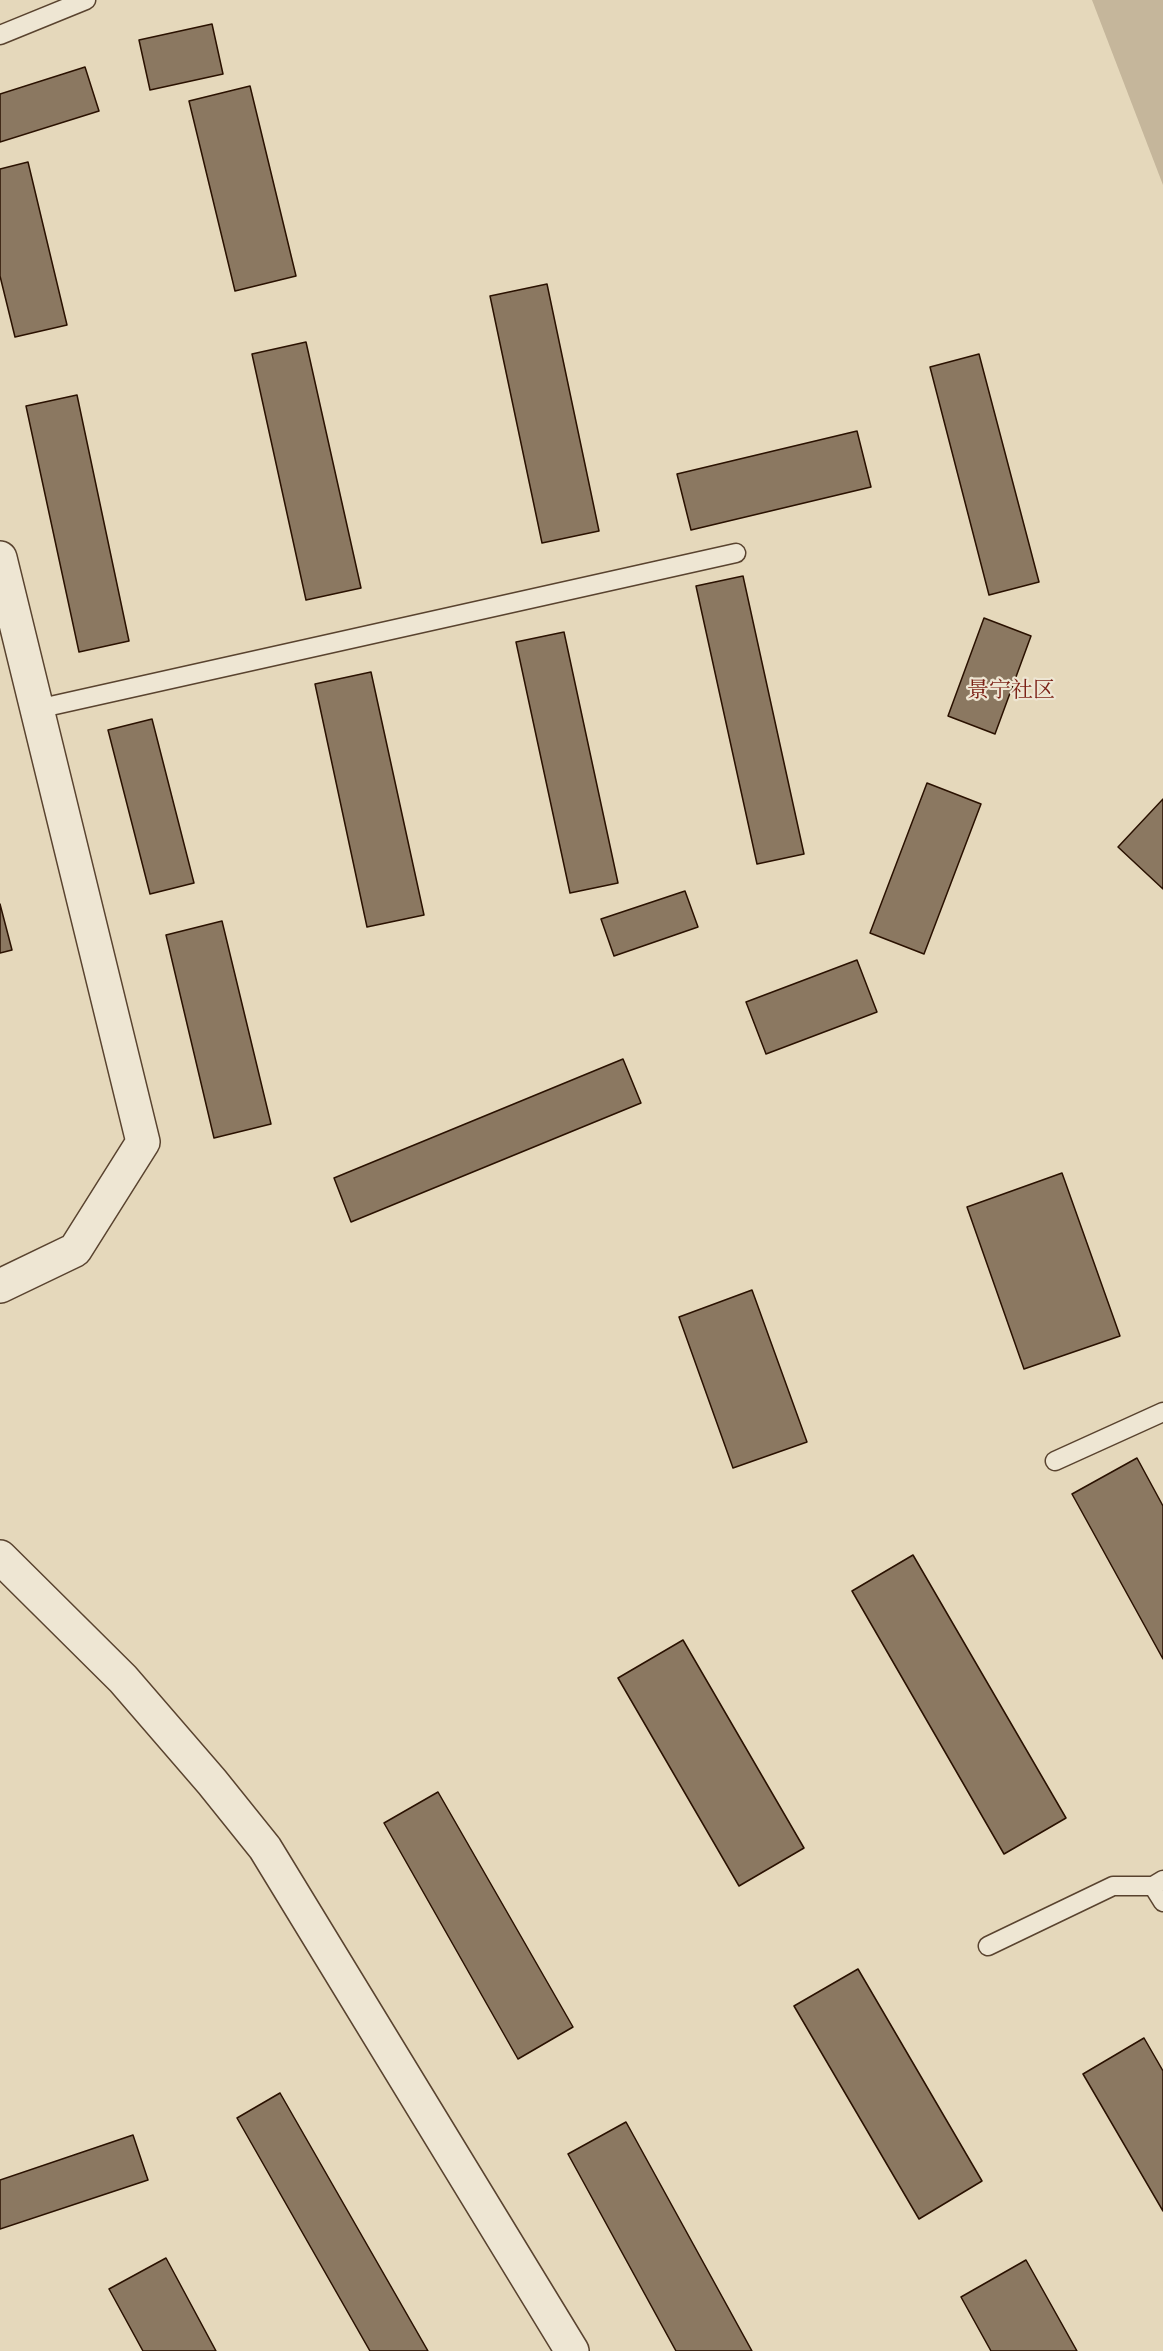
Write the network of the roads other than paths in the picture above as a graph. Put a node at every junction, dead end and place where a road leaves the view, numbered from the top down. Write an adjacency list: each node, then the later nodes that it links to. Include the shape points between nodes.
1 (86, 0): 2 (lane)
2 (0, 35)
3 (736, 553): 5 (lane)
4 (0, 558): 5 (street)
5 (37, 709): 6 (street, via 143,1142 75,1250)
6 (0, 1286)
7 (1163, 1412): 8 (lane)
8 (1054, 1461)
9 (0, 1557): 13 (street, via 123,1679 265,1848)
10 (1158, 1883): 11 (lane); 12 (lane, via 1113,1886)
11 (1163, 1902)
12 (988, 1946)
13 (572, 2351)

